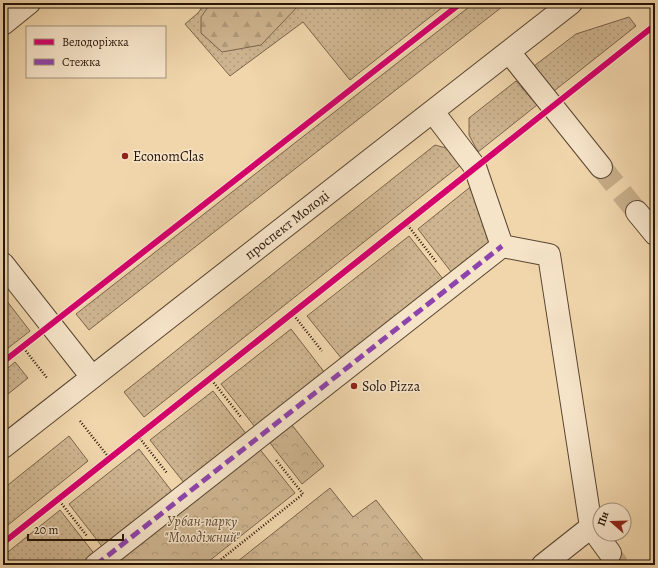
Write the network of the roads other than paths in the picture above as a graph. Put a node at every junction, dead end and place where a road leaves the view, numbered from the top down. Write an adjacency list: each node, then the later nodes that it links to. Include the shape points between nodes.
1 (29, 3): 3 (street)
2 (571, 3): 4 (street, проспект Молоді)
3 (3, 24)
4 (509, 52): 5 (street, проспект Молоді); 6 (street)
5 (433, 112): 9 (street, via 476,168); 11 (street, проспект Молоді)
6 (601, 167)
7 (637, 212): 8 (street)
8 (655, 234)
9 (502, 246): 13 (street, via 550,255); 15 (street)
10 (3, 264): 11 (street)
11 (92, 376): 12 (street, проспект Молоді)
12 (3, 446)
13 (591, 527): 14 (street); 16 (street)
14 (610, 553)
15 (100, 562)
16 (543, 565)

